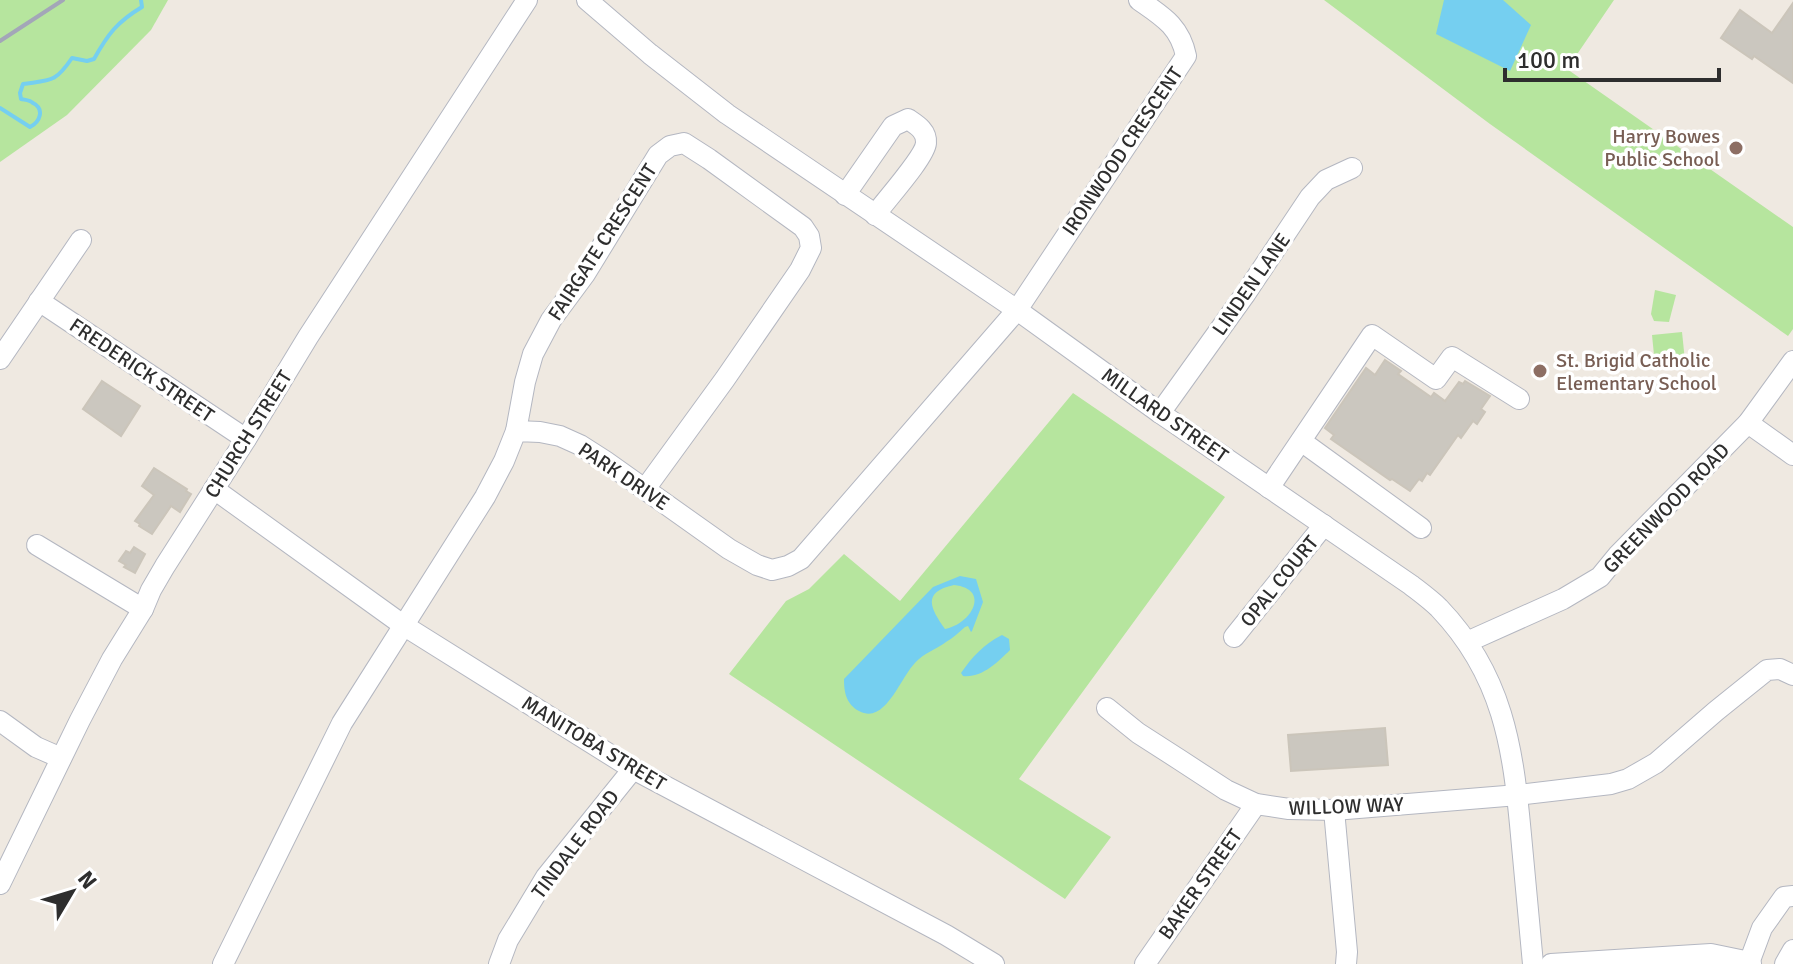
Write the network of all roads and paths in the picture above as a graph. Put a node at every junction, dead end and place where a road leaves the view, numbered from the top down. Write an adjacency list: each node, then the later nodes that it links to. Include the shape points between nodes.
1 (527, 0): 16 (street, CHURCH STREET)
2 (587, 0): 5 (street, MILLARD STREET, via 727,114)
3 (1139, 0): 9 (street, IRONWOOD CRESCENT, via 1176,28 1186,56)
4 (1352, 168): 13 (street, LINDEN LANE, via 1326,180 1310,197)
5 (845, 195): 6 (street, MILLARD STREET); 6 (street, via 893,126 908,119 922,129 923,154)
6 (875, 215): 9 (street, MILLARD STREET)
7 (81, 240): 8 (street)
8 (39, 301): 10 (street); 16 (street, FREDERICK STREET)
9 (1017, 310): 13 (street, MILLARD STREET); 21 (street, PARK DRIVE, via 801,559 788,566 772,570 757,565)
10 (0, 359)
11 (1793, 361): 14 (street, GREENWOOD ROAD)
12 (1519, 399): 17 (street, via 1452,357 1436,379 1372,335)
13 (1160, 413): 19 (street, MILLARD STREET)
14 (1748, 423): 18 (street); 28 (street, GREENWOOD ROAD, via 1600,577)
15 (516, 431): 21 (street, PARK DRIVE, via 560,436); 21 (street, FAIRGATE CRESCENT, via 533,354 551,320 658,155 684,143 803,227 811,248); 26 (street, via 485,497)
16 (246, 439): 20 (street, CHURCH STREET)
17 (1301, 441): 19 (street); 23 (street)
18 (1793, 455)
19 (1269, 488): 22 (street, MILLARD STREET)
20 (214, 489): 25 (street, CHURCH STREET); 26 (street, MANITOBA STREET)
21 (645, 489)
22 (1324, 525): 27 (street, OPAL COURT); 28 (street, MILLARD STREET, via 1438,607)
23 (1421, 528)
24 (37, 545): 25 (street)
25 (143, 609): 32 (street, CHURCH STREET)
26 (403, 625): 33 (street, MANITOBA STREET); 41 (street, via 342,723)
27 (1234, 637)
28 (1467, 642): 34 (street, MILLARD STREET, via 1504,720)
29 (1793, 675): 34 (street, WILLOW WAY, via 1767,670 1656,763 1628,779)
30 (1107, 708): 35 (street, WILLOW WAY, via 1226,790)
31 (0, 721): 32 (street)
32 (61, 758): 37 (street, CHURCH STREET)
33 (633, 769): 42 (street, TINDALE ROAD, via 546,877); 43 (street, MANITOBA STREET)
34 (1518, 795): 36 (street, WILLOW WAY); 46 (street, MILLARD STREET)
35 (1256, 804): 36 (street, WILLOW WAY); 44 (street, BAKER STREET)
36 (1334, 810): 45 (street)
37 (0, 884)
38 (1793, 896): 40 (street, via 1784,897 1762,928)
39 (1793, 950): 48 (street)
40 (1750, 963): 47 (street, via 1711,954)
41 (223, 964)
42 (499, 964)
43 (994, 964)
44 (1145, 964)
45 (1346, 964)
46 (1533, 964)
47 (1551, 964)
48 (1785, 964)

